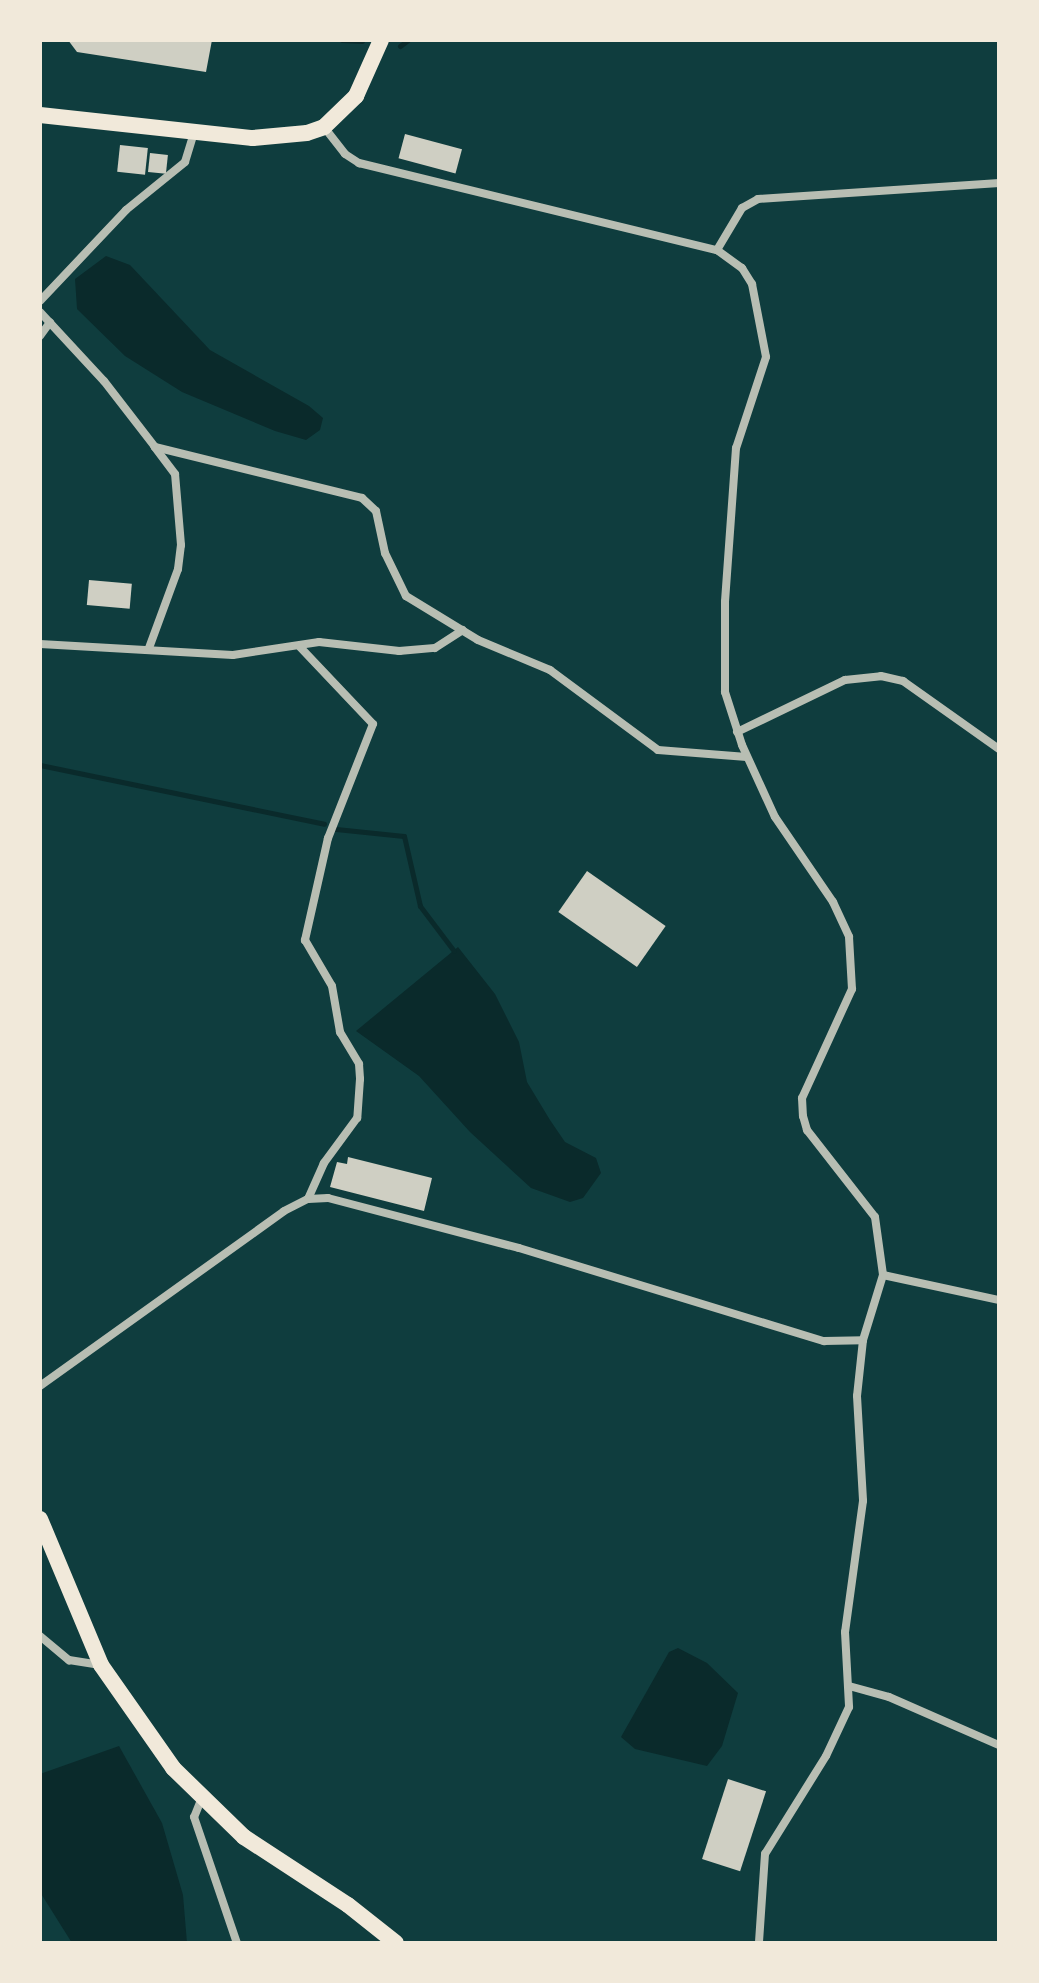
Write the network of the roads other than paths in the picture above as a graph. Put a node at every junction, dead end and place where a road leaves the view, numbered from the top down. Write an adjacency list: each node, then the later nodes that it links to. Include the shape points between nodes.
1 (381, 40): 3 (main road, via 356,96)
2 (40, 115): 4 (main road)
3 (324, 127): 4 (main road, via 283,138); 6 (street, via 359,163)
4 (194, 133): 7 (street, via 185,162 126,210)
5 (999, 183): 6 (street, via 769,197 742,208)
6 (717, 250): 16 (street, via 742,268 752,284 765,342 762,374 736,448 731,512 723,648 725,692)
7 (40, 301)
8 (40, 312): 9 (street)
9 (50, 322): 10 (street); 11 (street)
10 (40, 336)
11 (155, 447): 12 (street, via 362,498 376,511 385,553 406,596); 15 (street, via 175,474 181,545 178,569)
12 (463, 630): 14 (street, via 435,648 399,651 319,642); 18 (street, via 550,670 658,750)
13 (40, 644): 15 (street)
14 (300, 647): 15 (street, via 233,655); 19 (street, via 373,724 328,838 305,940 332,986 340,1032 359,1064 360,1079 357,1118 324,1163)
15 (149, 648)
16 (737, 732): 17 (street, via 845,680 881,676 903,681); 18 (street)
17 (999, 749)
18 (747, 757): 20 (street, via 775,817 833,902 849,937 852,989 802,1098 803,1116 807,1130 875,1217)
19 (308, 1199): 22 (street, via 328,1198 519,1248 824,1341); 23 (street)
20 (883, 1275): 21 (street); 22 (street)
21 (999, 1300)
22 (863, 1340): 27 (street, via 857,1396 863,1501 845,1632)
23 (40, 1386)
24 (40, 1519): 26 (main road)
25 (40, 1636): 26 (street, via 69,1660 94,1668)
26 (101, 1665): 29 (main road)
27 (849, 1686): 28 (street, via 889,1697); 32 (street, via 843,1725 765,1854)
28 (999, 1745)
29 (201, 1800): 30 (street, via 194,1817); 31 (main road, via 244,1837)
30 (237, 1943)
31 (396, 1943)
32 (759, 1943)

